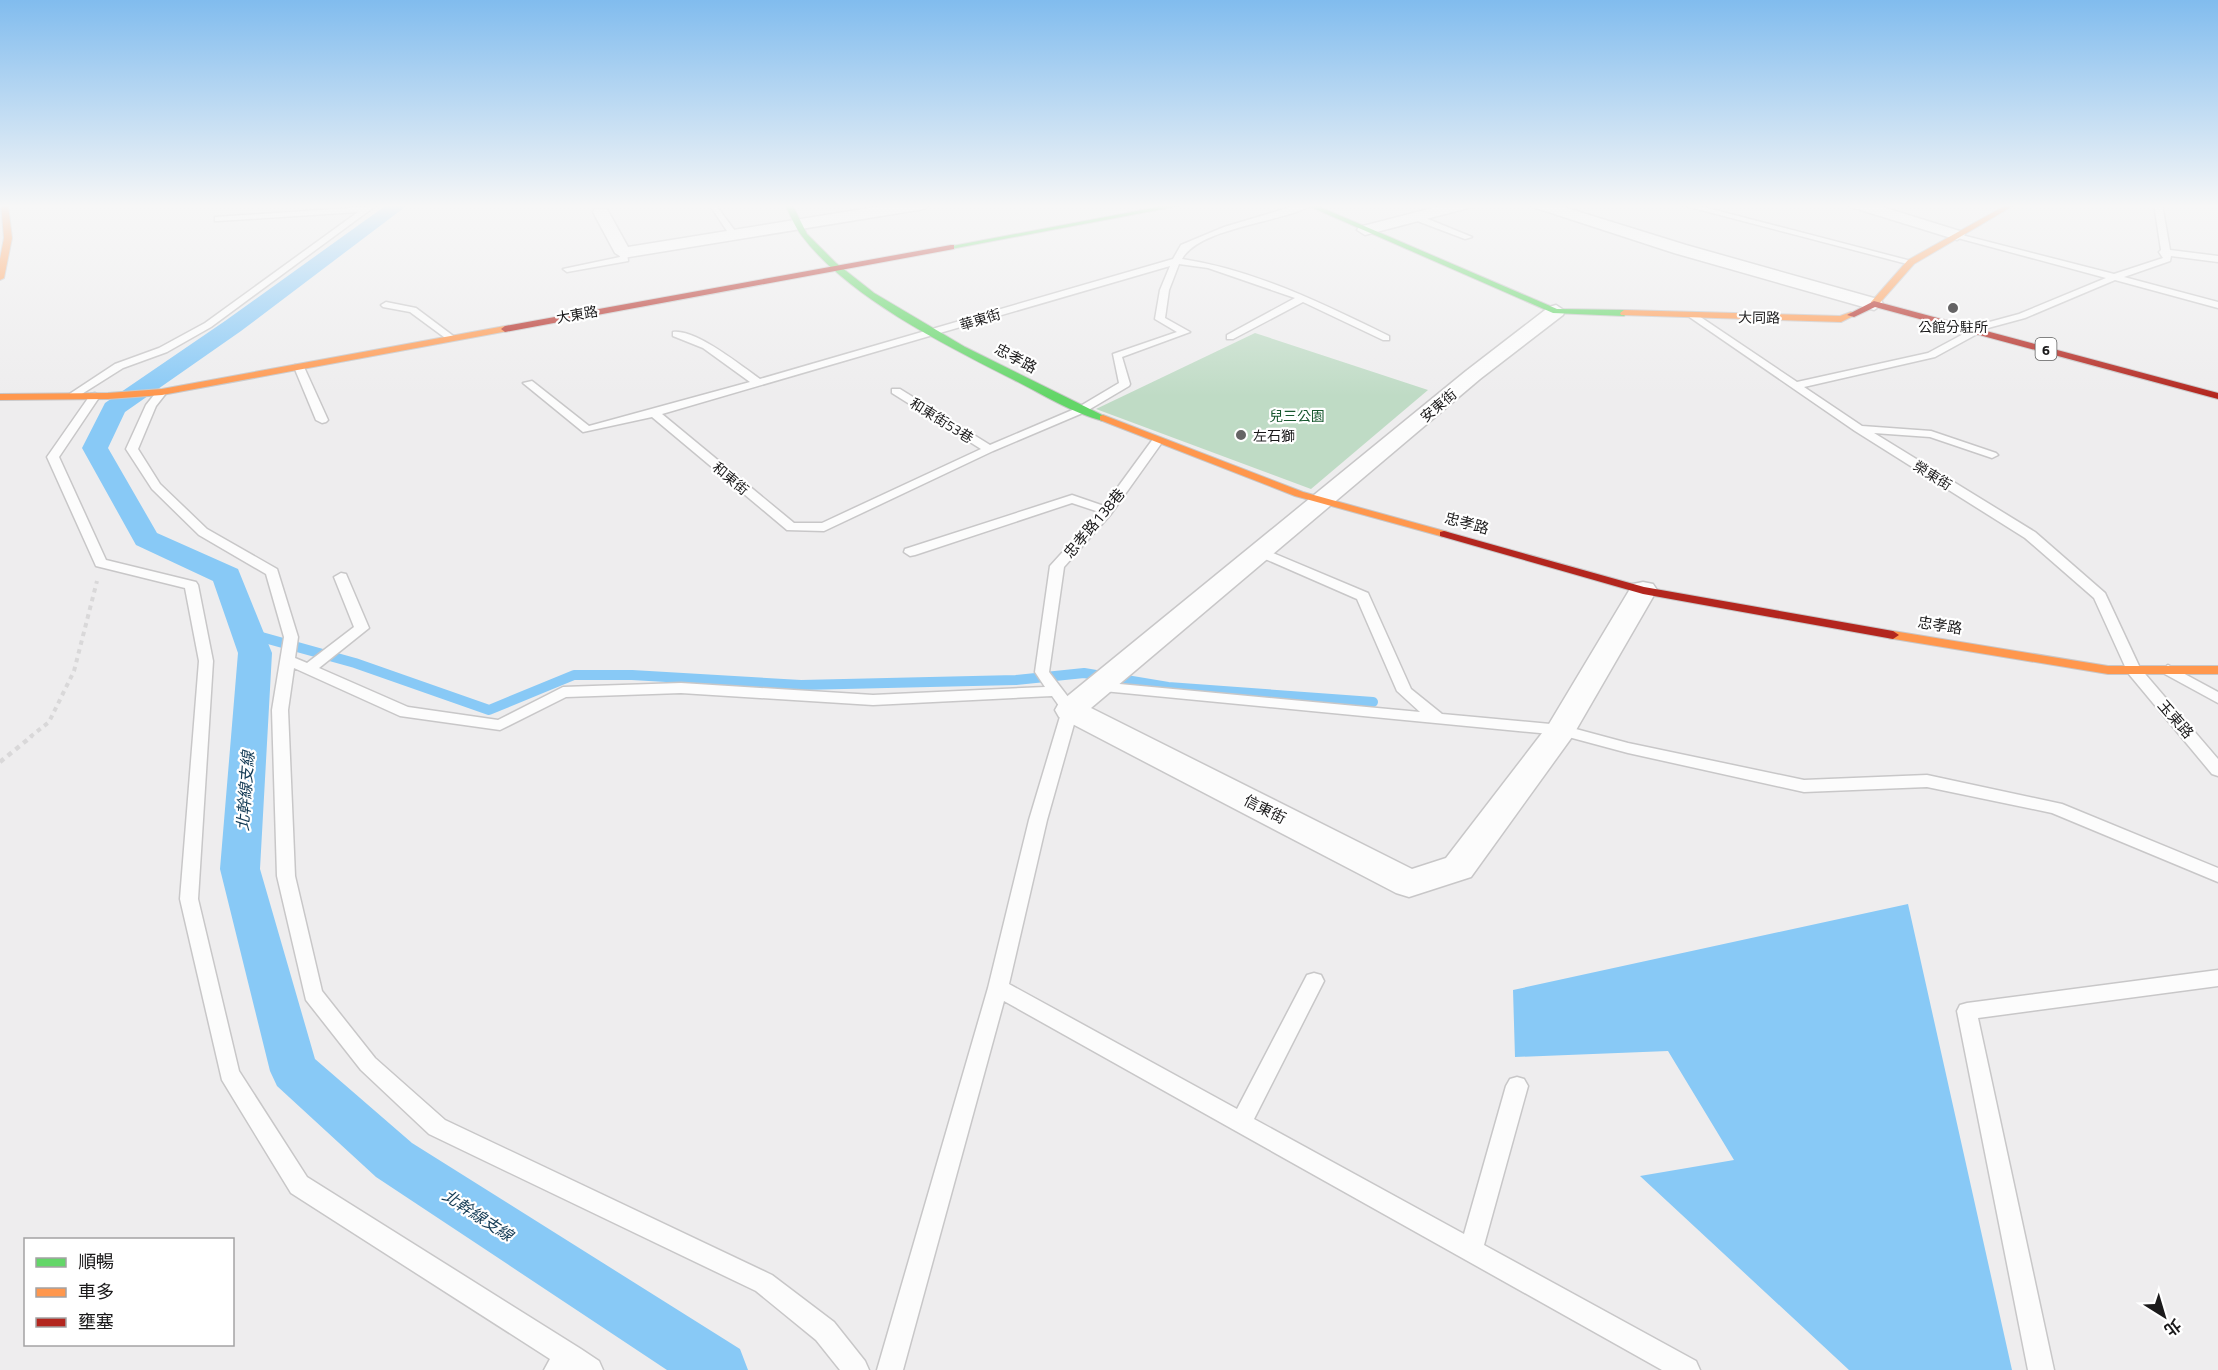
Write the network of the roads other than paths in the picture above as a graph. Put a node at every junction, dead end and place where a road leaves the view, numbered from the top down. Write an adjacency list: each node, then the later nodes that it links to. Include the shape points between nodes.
1 (286, 268): 33 (lane, via 207,325 163,350 119,366)
2 (573, 268): 13 (lane)
3 (829, 268): 25 (street, 大東路)
4 (835, 268): 22 (street, 忠孝路, via 902,316)
5 (1153, 268): 22 (lane, 華東街)
6 (1173, 268): 37 (lane, 和東街, via 1161,295 1160,319 1185,332 1117,356 1125,384)
7 (1216, 268): 15 (lane, 華東街)
8 (1454, 268): 19 (street, 大同路)
9 (1747, 268): 16 (street)
10 (1905, 268): 16 (street)
11 (2082, 268): 14 (lane)
12 (2141, 268): 14 (lane)
13 (567, 269)
14 (2115, 277): 18 (lane); 21 (lane)
15 (1303, 298): 24 (lane); 26 (lane, 華東街)
16 (1874, 304): 20 (street, 大同路, via 1841,319); 21 (street, 6)
17 (386, 305): 25 (lane, via 413,310)
18 (2218, 305)
19 (1556, 311): 20 (street, 大同路); 44 (street, 安東街)
20 (1693, 316): 30 (lane, 榮東街)
21 (1979, 331): 30 (lane, via 1931,355); 35 (street, 6)
22 (933, 333): 28 (lane); 37 (street, 忠孝路)
23 (676, 334): 28 (lane, via 706,346)
24 (1230, 337)
25 (451, 338): 27 (street, 大東路)
26 (1386, 339)
27 (299, 367): 32 (street, 大東路); 39 (lane)
28 (757, 382): 38 (lane)
29 (528, 383): 38 (lane, via 587,430)
30 (1797, 384): 40 (lane, 榮東街)
31 (896, 391): 42 (lane, 和東街53巷)
32 (153, 393): 34 (street, 大東路); 50 (lane, via 132,449 156,486 203,532 272,572 291,637)
33 (73, 395): 34 (street, 大東路); 36 (street, 大東路)
34 (95, 396): 68 (lane, via 53,457 101,563 191,585 206,661 189,899 229,1074 299,1185)
35 (2218, 396)
36 (0, 397)
37 (1080, 410): 41 (street, 忠孝路); 42 (lane, 和東街)
38 (654, 413): 42 (lane, 和東街, via 791,527 824,527)
39 (322, 420)
40 (1859, 429): 43 (lane, via 1931,434); 52 (lane, 榮東街, via 2030,535 2100,596)
41 (1157, 441): 44 (street, 忠孝路); 45 (lane, 忠孝路138巷)
42 (989, 449)
43 (1992, 454)
44 (1323, 501): 47 (street); 49 (street, 忠孝路)
45 (1107, 511): 46 (lane, via 1072,500); 57 (lane, 忠孝路138巷, via 1058,566 1042,672)
46 (910, 552)
47 (1261, 552): 55 (street); 58 (lane, via 1363,597 1405,692)
48 (341, 578): 51 (lane, via 362,628)
49 (1643, 590): 52 (street, 忠孝路, via 2085,666); 59 (street, 信東街)
50 (288, 660): 51 (lane); 69 (lane, via 280,710 286,876 313,994 368,1064 437,1127 764,1283 825,1330)
51 (310, 668): 57 (lane, via 405,712 500,726 563,692 681,688 873,700)
52 (2133, 670): 53 (street, 忠孝路); 60 (lane, 玉東路)
53 (2168, 670): 54 (street, 忠孝路); 56 (lane)
54 (2218, 670)
55 (1098, 687): 57 (street); 58 (lane)
56 (2218, 698)
57 (1062, 700): 59 (street, 信東街, via 1409,883 1458,868); 64 (lane)
58 (1438, 719): 59 (lane)
59 (1562, 730): 61 (lane, via 1804,786 1927,781 2056,808)
60 (2218, 770)
61 (2218, 875)
62 (2218, 978): 72 (lane, via 1967,1011)
63 (1314, 981): 66 (lane)
64 (998, 988): 66 (lane); 70 (lane)
65 (1517, 1086): 67 (lane)
66 (1241, 1123): 67 (lane)
67 (1471, 1250): 71 (lane)
68 (573, 1366)
69 (856, 1370)
70 (890, 1370)
71 (1687, 1370)
72 (2041, 1370)

